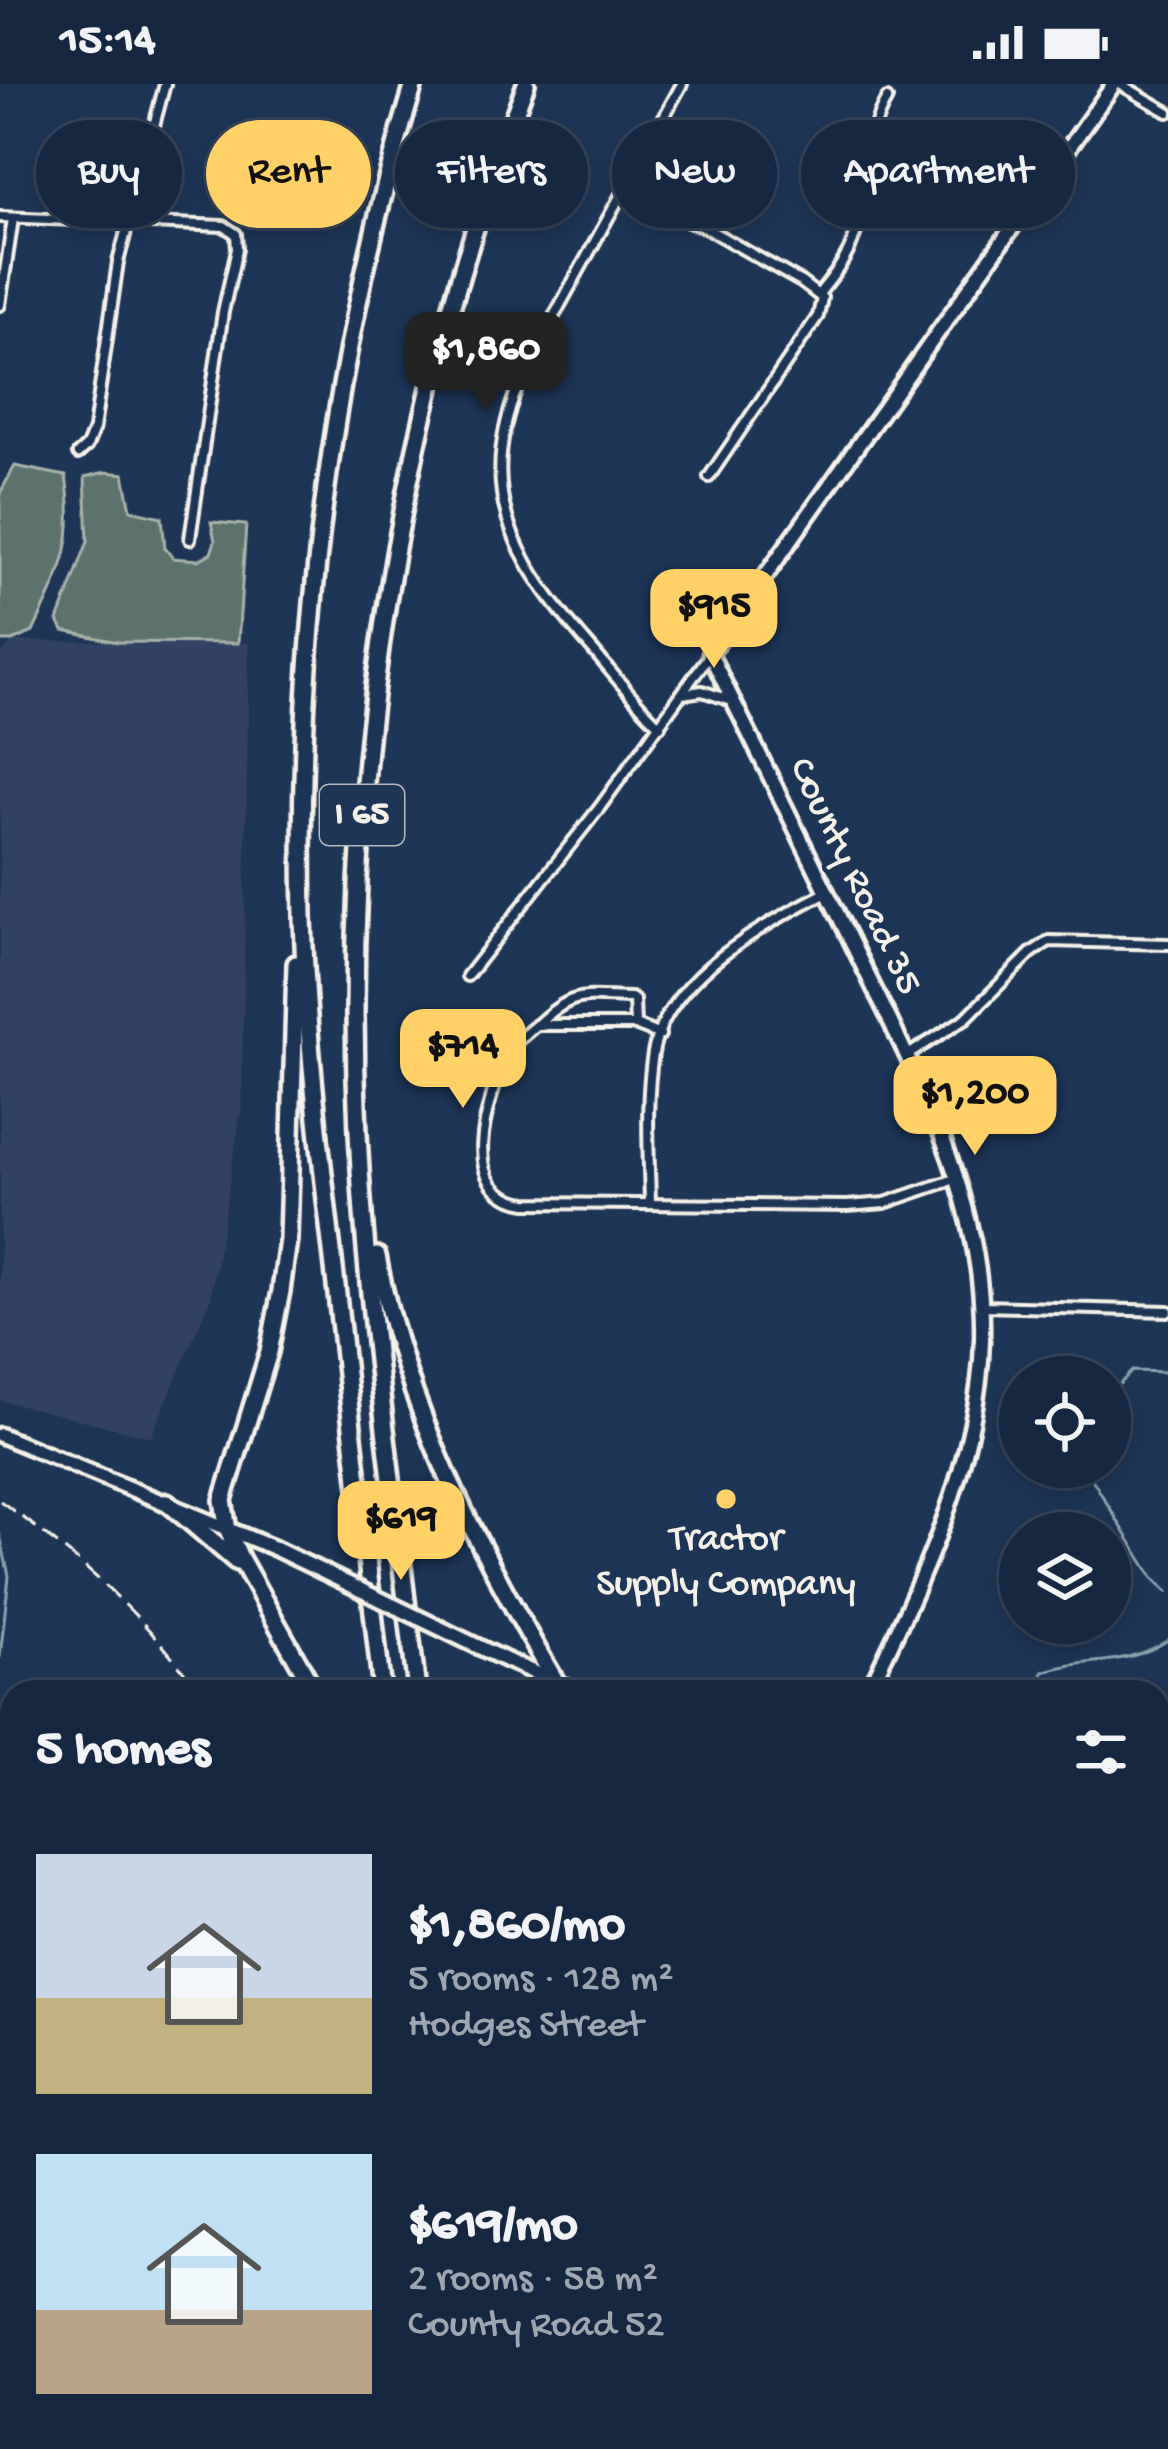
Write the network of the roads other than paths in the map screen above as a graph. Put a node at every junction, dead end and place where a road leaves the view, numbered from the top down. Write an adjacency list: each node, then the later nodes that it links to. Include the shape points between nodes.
1 (164, 84): 8 (street)
2 (414, 84): 26 (highway, I 65, via 367,260 336,421 310,632)
3 (526, 84): 34 (highway, I 65, via 440,347 389,588 360,848)
4 (682, 84): 9 (street)
5 (1117, 84): 7 (street); 22 (street)
6 (887, 99): 17 (street, via 868,153 856,233)
7 (1168, 112)
8 (155, 120)
9 (662, 120)
10 (612, 212): 25 (street, via 518,383 500,478 508,524 536,584)
11 (0, 218): 12 (street)
12 (13, 219): 13 (street); 18 (street)
13 (36, 220)
14 (182, 224): 21 (street, via 224,226 238,238)
15 (127, 228): 19 (street, via 94,429)
16 (706, 228): 17 (street)
17 (818, 295): 20 (street, via 818,316)
18 (0, 305)
19 (78, 454)
20 (709, 477)
21 (190, 539)
22 (710, 654): 23 (street); 24 (street, County Road 35)
23 (682, 694): 24 (street, via 712,692); 25 (street)
24 (735, 704): 27 (street, County Road 35)
25 (659, 726): 29 (street)
26 (302, 785): 41 (highway, via 287,1240 269,1352 224,1500); 44 (highway, I 65, via 311,1058)
27 (827, 892): 32 (street, via 729,950 682,992); 33 (street, County Road 35)
28 (1168, 944): 33 (street, via 1049,941 966,1018)
29 (467, 976)
30 (536, 1025): 31 (street); 31 (street, via 575,997 631,998); 36 (street, via 508,1048 482,1124 490,1180 516,1202)
31 (635, 1025): 32 (street)
32 (661, 1035): 36 (street, via 653,1049)
33 (906, 1056): 35 (street, County Road 35)
34 (358, 1135): 45 (highway, I 65); 47 (highway, via 382,1285 414,1399)
35 (957, 1178): 36 (street, via 885,1203); 37 (street, County Road 35)
36 (650, 1204)
37 (981, 1306): 38 (street); 48 (street, County Road 35, via 977,1391 961,1460)
38 (1168, 1311)
39 (0, 1435): 40 (street)
40 (167, 1502): 41 (street); 42 (highway)
41 (228, 1530): 42 (highway); 46 (street, bridge)
42 (250, 1577): 43 (highway)
43 (308, 1680)
44 (381, 1680)
45 (416, 1680)
46 (543, 1680)
47 (552, 1680)
48 (874, 1680)

